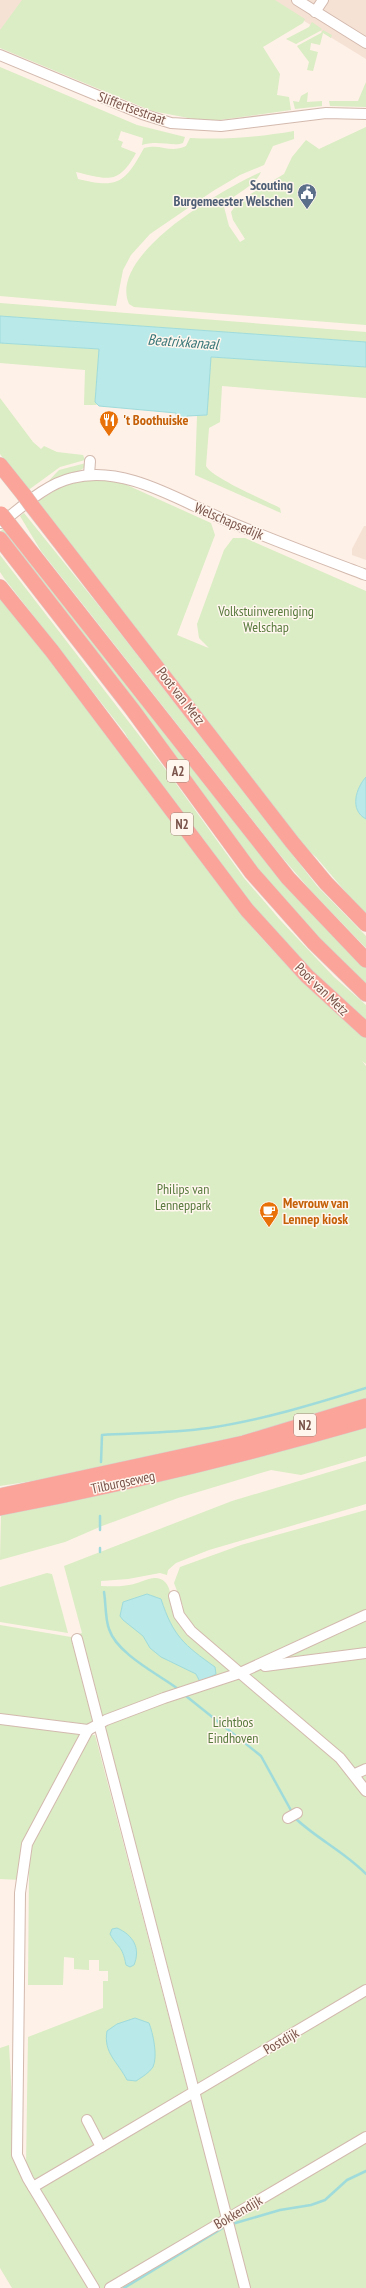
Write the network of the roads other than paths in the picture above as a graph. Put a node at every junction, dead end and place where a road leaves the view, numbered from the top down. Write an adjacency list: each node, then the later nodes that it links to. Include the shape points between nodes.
1 (297, 0): 3 (street)
2 (323, 0): 3 (street)
3 (315, 12): 4 (street)
4 (366, 43)
5 (0, 55): 6 (street, Sliffertsestraat, via 142,114 171,123 221,126 326,113)
6 (366, 114)
7 (90, 461): 9 (street)
8 (0, 465): 14 (highway, Poot van Metz, via 292,842 326,883)
9 (89, 475): 10 (street, Welschapsedijk, via 56,484); 12 (street, Welschapsedijk, via 115,477 150,487 229,522)
10 (2, 519): 15 (highway, Poot van Metz / A2, via 288,878)
11 (0, 539): 16 (highway, Poot van Metz / A2, via 150,733 252,873 298,927)
12 (366, 576)
13 (0, 586): 17 (highway, Poot van Metz / N2, via 247,910 307,976)
14 (366, 924)
15 (366, 960)
16 (366, 994)
17 (366, 1030)
18 (366, 1406): 20 (highway, N2)
19 (366, 1420): 20 (highway, N2)
20 (245, 1448): 21 (highway, Tilburgseweg)
21 (3, 1501)
22 (174, 1596): 27 (street, via 179,1615 190,1632)
23 (366, 1615): 26 (street)
24 (77, 1639): 29 (street)
25 (366, 1653): 26 (street)
26 (254, 1667): 27 (street)
27 (240, 1673): 29 (street, via 164,1698); 32 (street, via 340,1758)
28 (0, 1719): 30 (street)
29 (98, 1725): 30 (street); 35 (street)
30 (88, 1730): 39 (street, via 30,1836 20,1893 17,2155)
31 (366, 1769): 32 (street)
32 (355, 1774): 33 (street)
33 (366, 1791)
34 (366, 1990): 35 (street, Postdijk)
35 (195, 2091): 38 (street, Postdijk); 40 (street)
36 (87, 2120): 38 (street)
37 (366, 2137): 40 (street, Bokkendijk)
38 (101, 2147): 39 (street, Postdijk)
39 (33, 2187): 41 (street)
40 (227, 2218): 42 (street, Bokkendijk); 43 (street)
41 (94, 2288)
42 (110, 2288)
43 (245, 2288)

